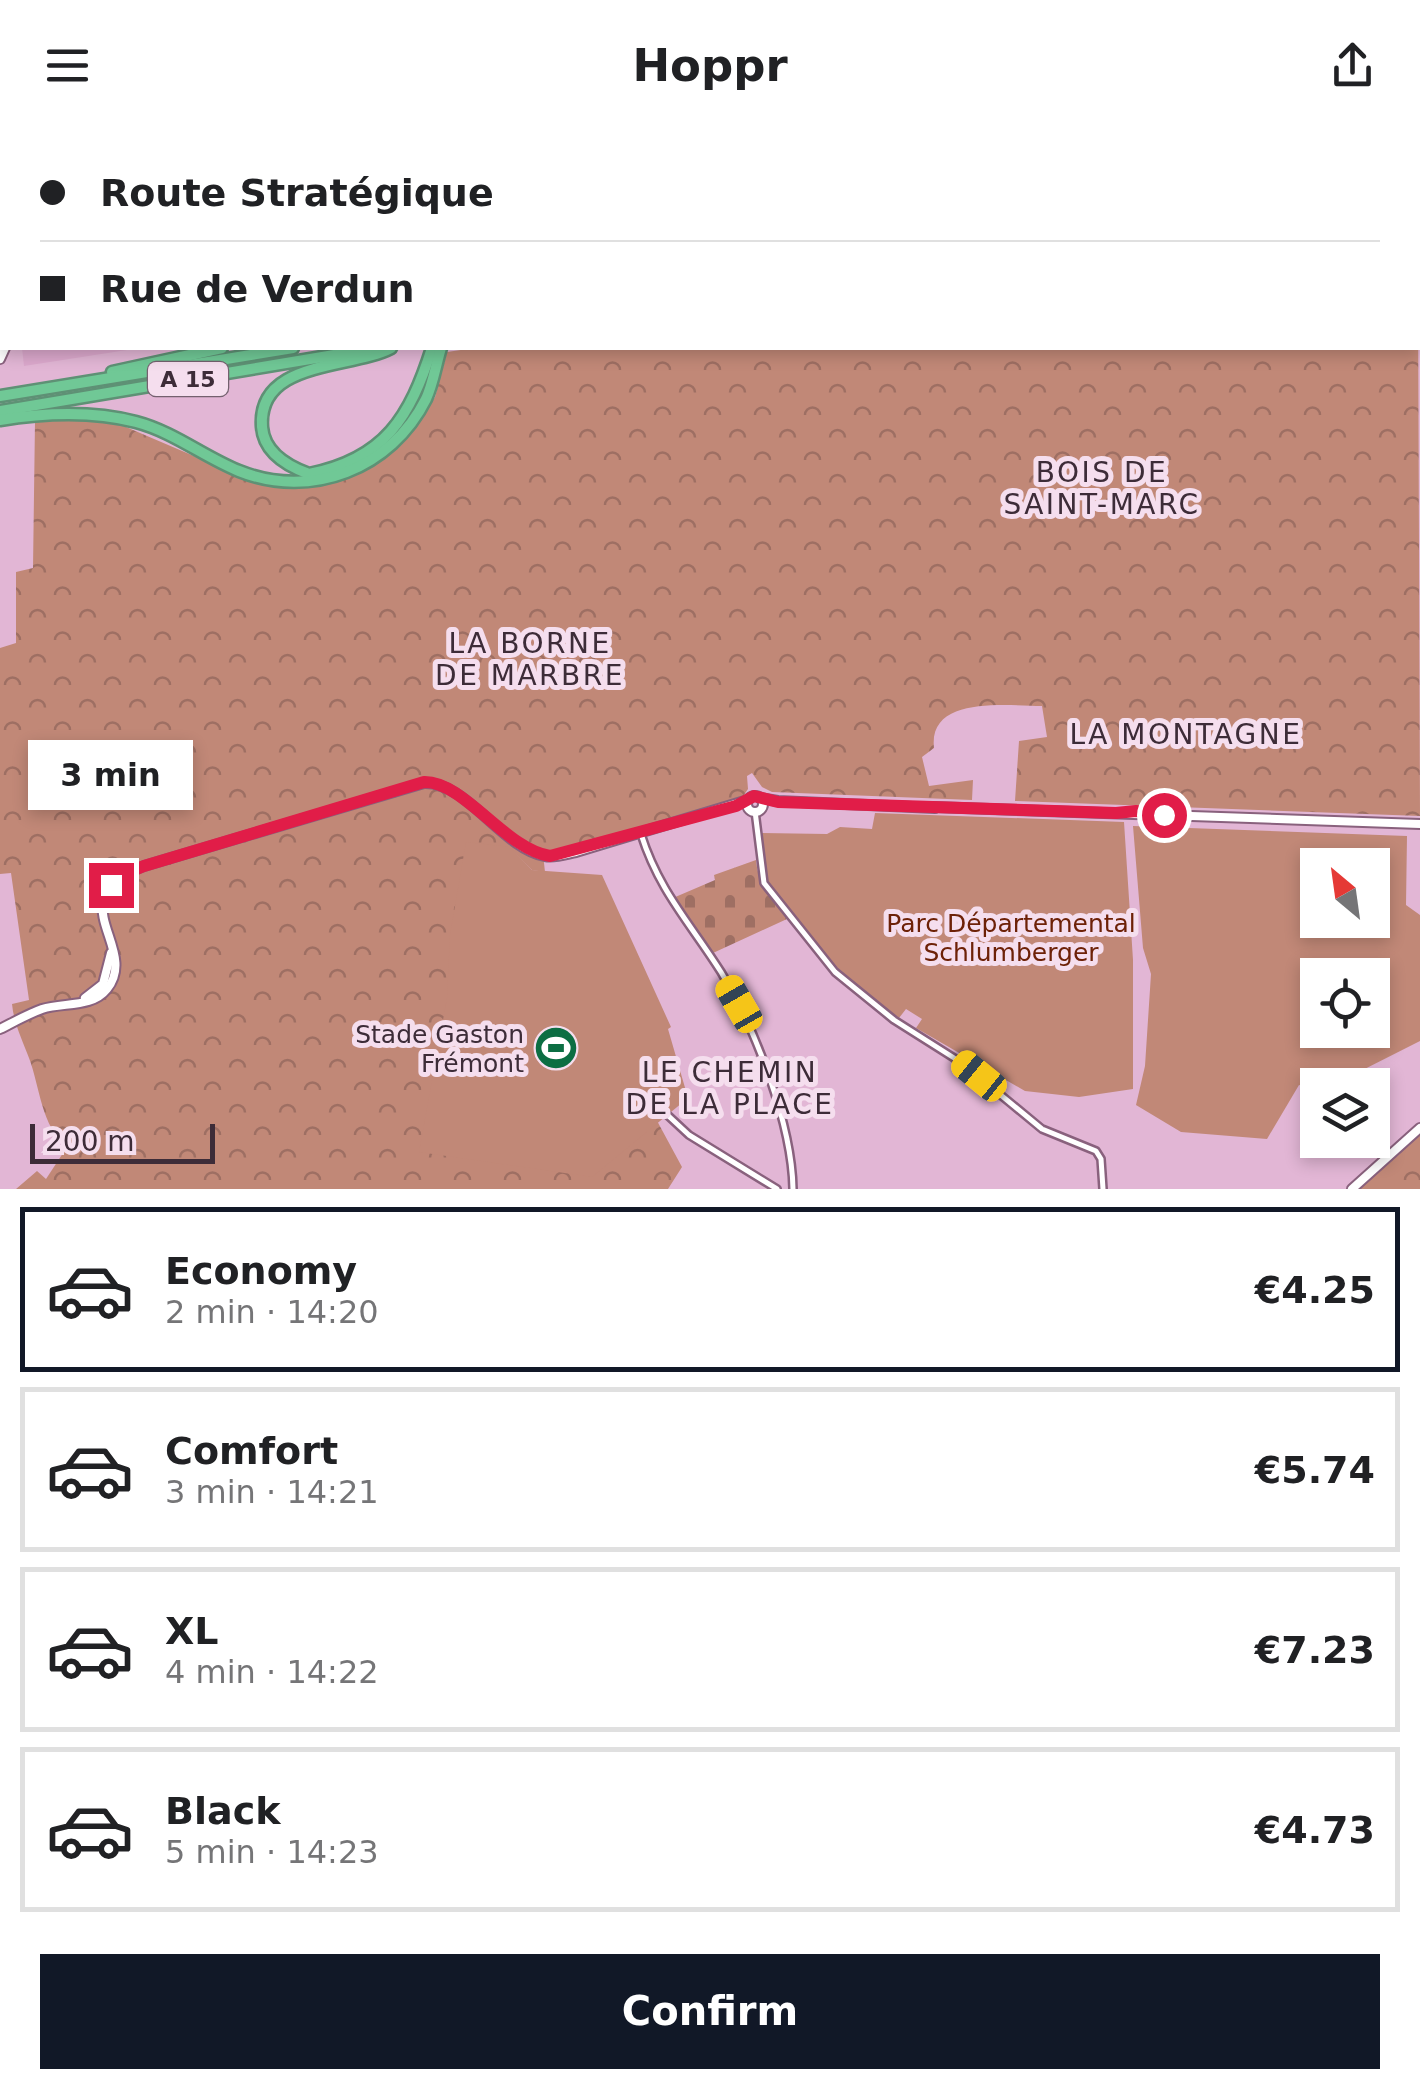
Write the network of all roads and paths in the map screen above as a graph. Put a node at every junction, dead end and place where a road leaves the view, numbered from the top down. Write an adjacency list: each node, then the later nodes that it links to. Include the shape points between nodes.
1 (212, 350): 8 (highway)
2 (281, 350): 8 (highway, A 15)
3 (364, 350): 10 (highway, A 15)
4 (387, 350): 7 (highway, via 290,377 274,388 262,421 280,460 309,474 358,460 393,431)
5 (432, 350): 7 (highway)
6 (440, 350): 7 (highway)
7 (428, 375): 11 (highway, via 426,398 386,448 353,470 310,482 277,482 239,471 175,437 108,416)
8 (78, 383): 9 (highway, A 15)
9 (0, 396)
10 (0, 411)
11 (0, 420)
12 (755, 805): 13 (street); 14 (street); 20 (street, via 764,883 835,972 894,1020 962,1062 1042,1129 1090,1148 1100,1159)
13 (1420, 824)
14 (641, 832): 15 (street, via 545,856 438,784 367,798 122,875 103,903 110,946 103,984); 19 (street, via 658,881 746,1018 782,1118)
15 (0, 1029)
16 (660, 1109): 18 (street, via 690,1136)
17 (1420, 1128): 21 (street)
18 (777, 1189)
19 (794, 1189)
20 (1104, 1189)
21 (1352, 1189)

